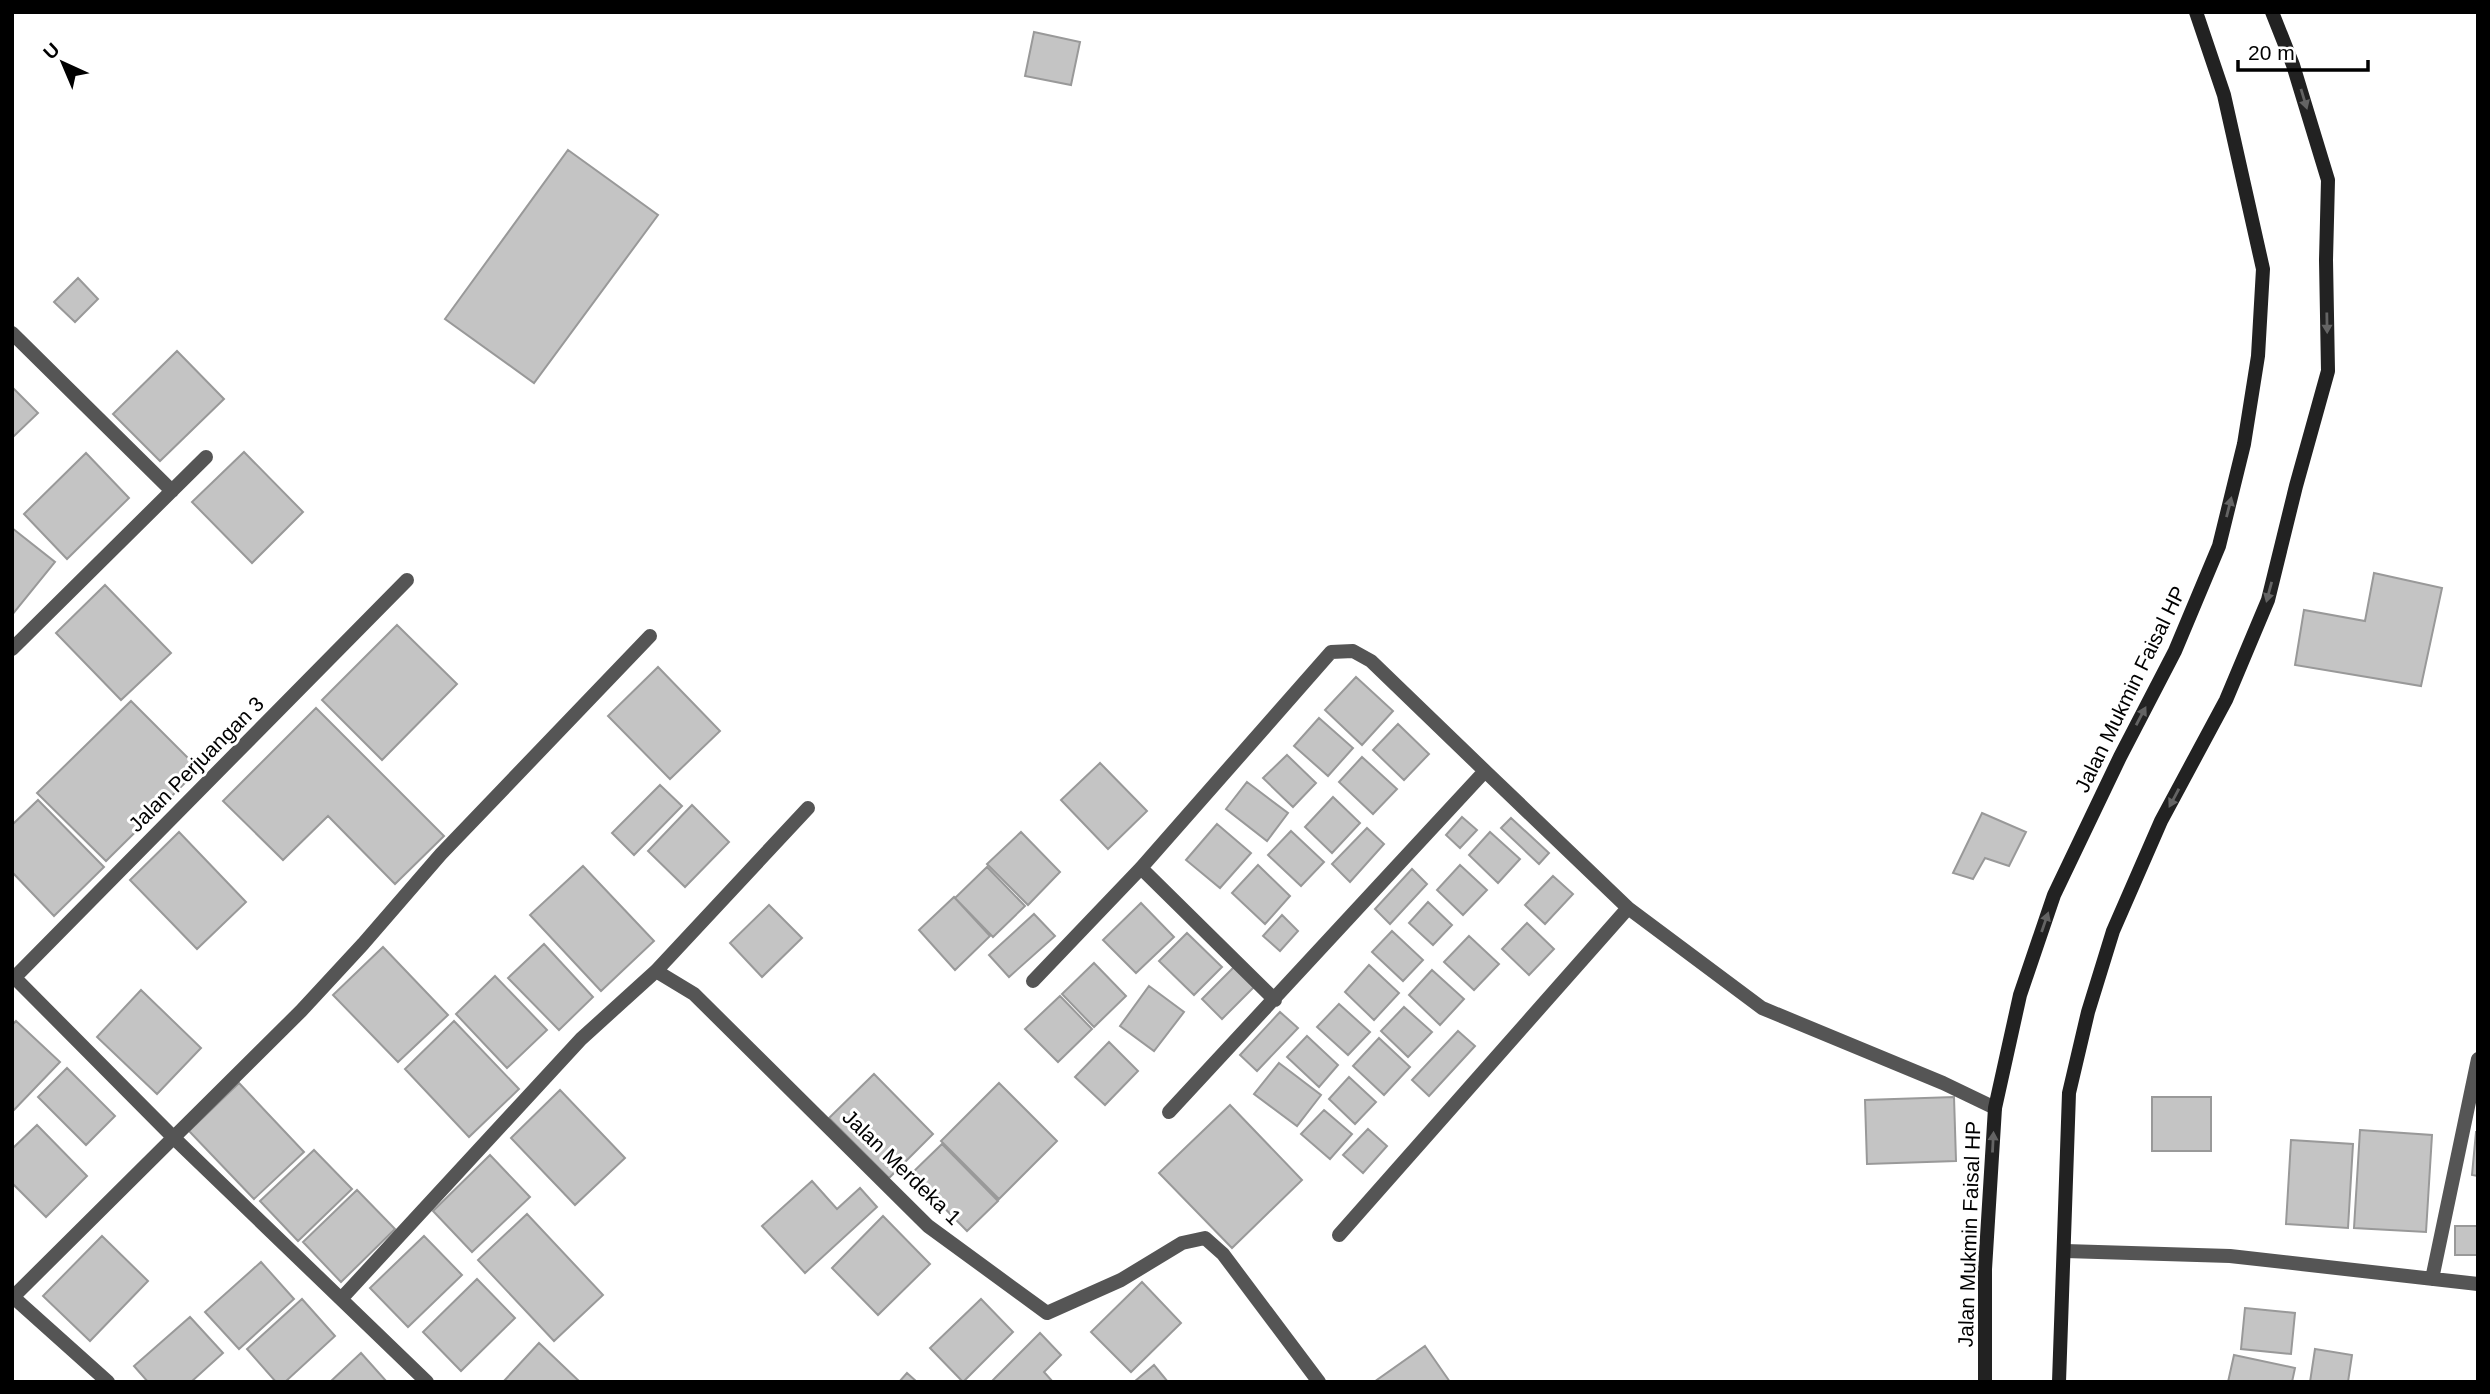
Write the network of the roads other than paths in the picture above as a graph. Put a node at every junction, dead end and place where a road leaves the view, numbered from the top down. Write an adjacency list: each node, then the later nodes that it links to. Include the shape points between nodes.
1 (2196, 12): 18 (street, Jalan Mukmin Faisal HP, one-way to 1, via 2020,995 2054,895 2175,651 2219,546 2245,444 2258,356 2263,269 2224,95)
2 (2272, 12): 22 (street, one-way to 22, via 2328,180 2328,371 2268,600 2226,700 2161,821 2118,918 2088,1012 2069,1093)
3 (12, 333): 5 (street)
4 (206, 457): 5 (street)
5 (172, 491): 8 (street)
6 (407, 580): 14 (street, Jalan Perjuangan 3)
7 (650, 636): 20 (street, via 441,854 301,1011)
8 (12, 649)
9 (1485, 771): 11 (street, via 1371,661 1353,651 1331,652); 12 (street); 16 (street)
10 (808, 808): 13 (street)
11 (1141, 868): 15 (street); 16 (street)
12 (1628, 908): 18 (street, via 1762,1008); 21 (street)
13 (656, 971): 26 (street, via 581,1039); 29 (street, Jalan Merdeka 1, via 694,993 928,1226 1047,1312 1121,1280 1182,1243 1205,1238 1223,1254)
14 (13, 976): 20 (street)
15 (1033, 981)
16 (1275, 1000): 19 (street)
17 (2478, 1059): 23 (street)
18 (1995, 1108): 30 (street, Jalan Mukmin Faisal HP, one-way to 18, via 1985,1269)
19 (1169, 1112)
20 (174, 1139): 25 (street); 26 (street)
21 (1339, 1235)
22 (2065, 1251): 23 (street, via 2230,1256); 31 (street)
23 (2432, 1279): 24 (street)
24 (2478, 1284)
25 (13, 1298): 27 (street)
26 (341, 1299): 28 (street)
27 (108, 1382)
28 (427, 1382)
29 (1319, 1382)
30 (1985, 1382)
31 (2059, 1382)

